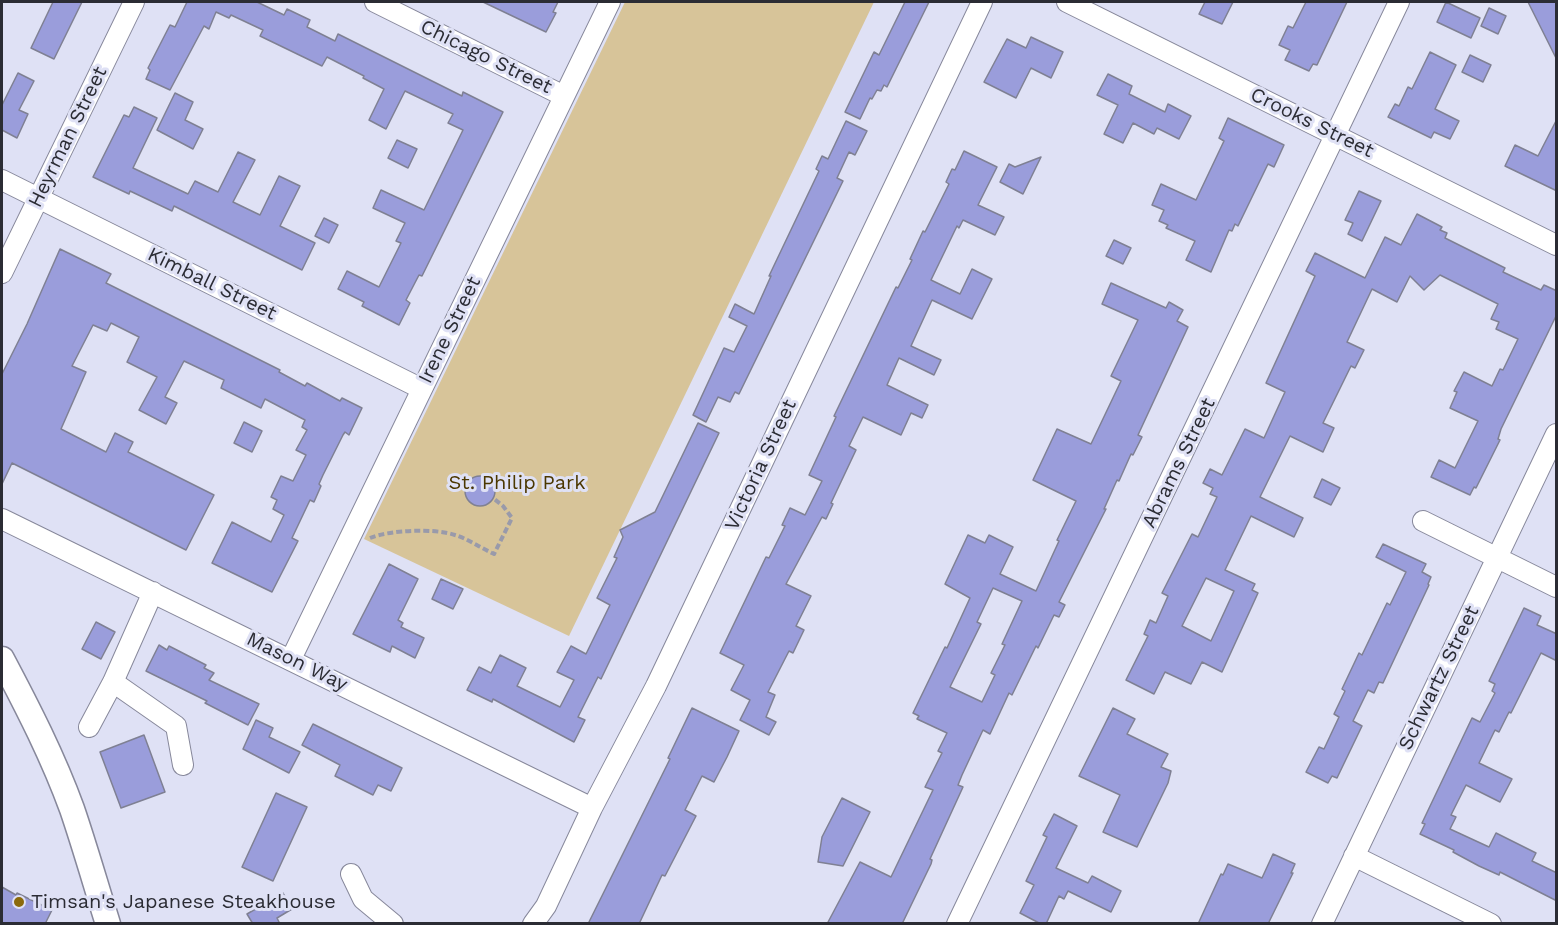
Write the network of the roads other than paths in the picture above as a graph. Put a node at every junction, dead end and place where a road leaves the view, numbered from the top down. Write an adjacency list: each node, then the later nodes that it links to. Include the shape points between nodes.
1 (134, 2): 10 (street, Heyrman Street)
2 (375, 2): 7 (street, Chicago Street)
3 (610, 2): 7 (street, Irene Street)
4 (982, 2): 25 (street, Victoria Street, via 656,686)
5 (1067, 2): 8 (street, Crooks Street)
6 (1399, 2): 8 (street, Abrams Street)
7 (564, 96): 13 (street, Irene Street)
8 (1336, 135): 11 (street, Crooks Street); 31 (street, Abrams Street)
9 (2, 180): 10 (street, Kimball Street)
10 (38, 198): 12 (street, Heyrman Street); 13 (street, Kimball Street)
11 (1557, 245)
12 (2, 273)
13 (422, 389): 21 (street, Irene Street)
14 (1557, 434): 17 (street, Schwartz Street)
15 (2, 519): 19 (street, Mason Way)
16 (1423, 521): 17 (street)
17 (1497, 557): 18 (street); 26 (street, Schwartz Street)
18 (1557, 587)
19 (153, 592): 21 (street, Mason Way); 22 (street)
20 (2, 659): 28 (main road, via 52,759)
21 (291, 659): 25 (street, Mason Way)
22 (113, 682): 23 (street); 24 (street, via 176,726)
23 (89, 726)
24 (183, 765)
25 (592, 807): 30 (street, Victoria Street, via 546,906)
26 (1354, 856): 32 (street, Schwartz Street); 33 (street)
27 (351, 874): 29 (street, via 363,899)
28 (108, 924)
29 (393, 924)
30 (533, 924)
31 (957, 924)
32 (1322, 924)
33 (1491, 924)

